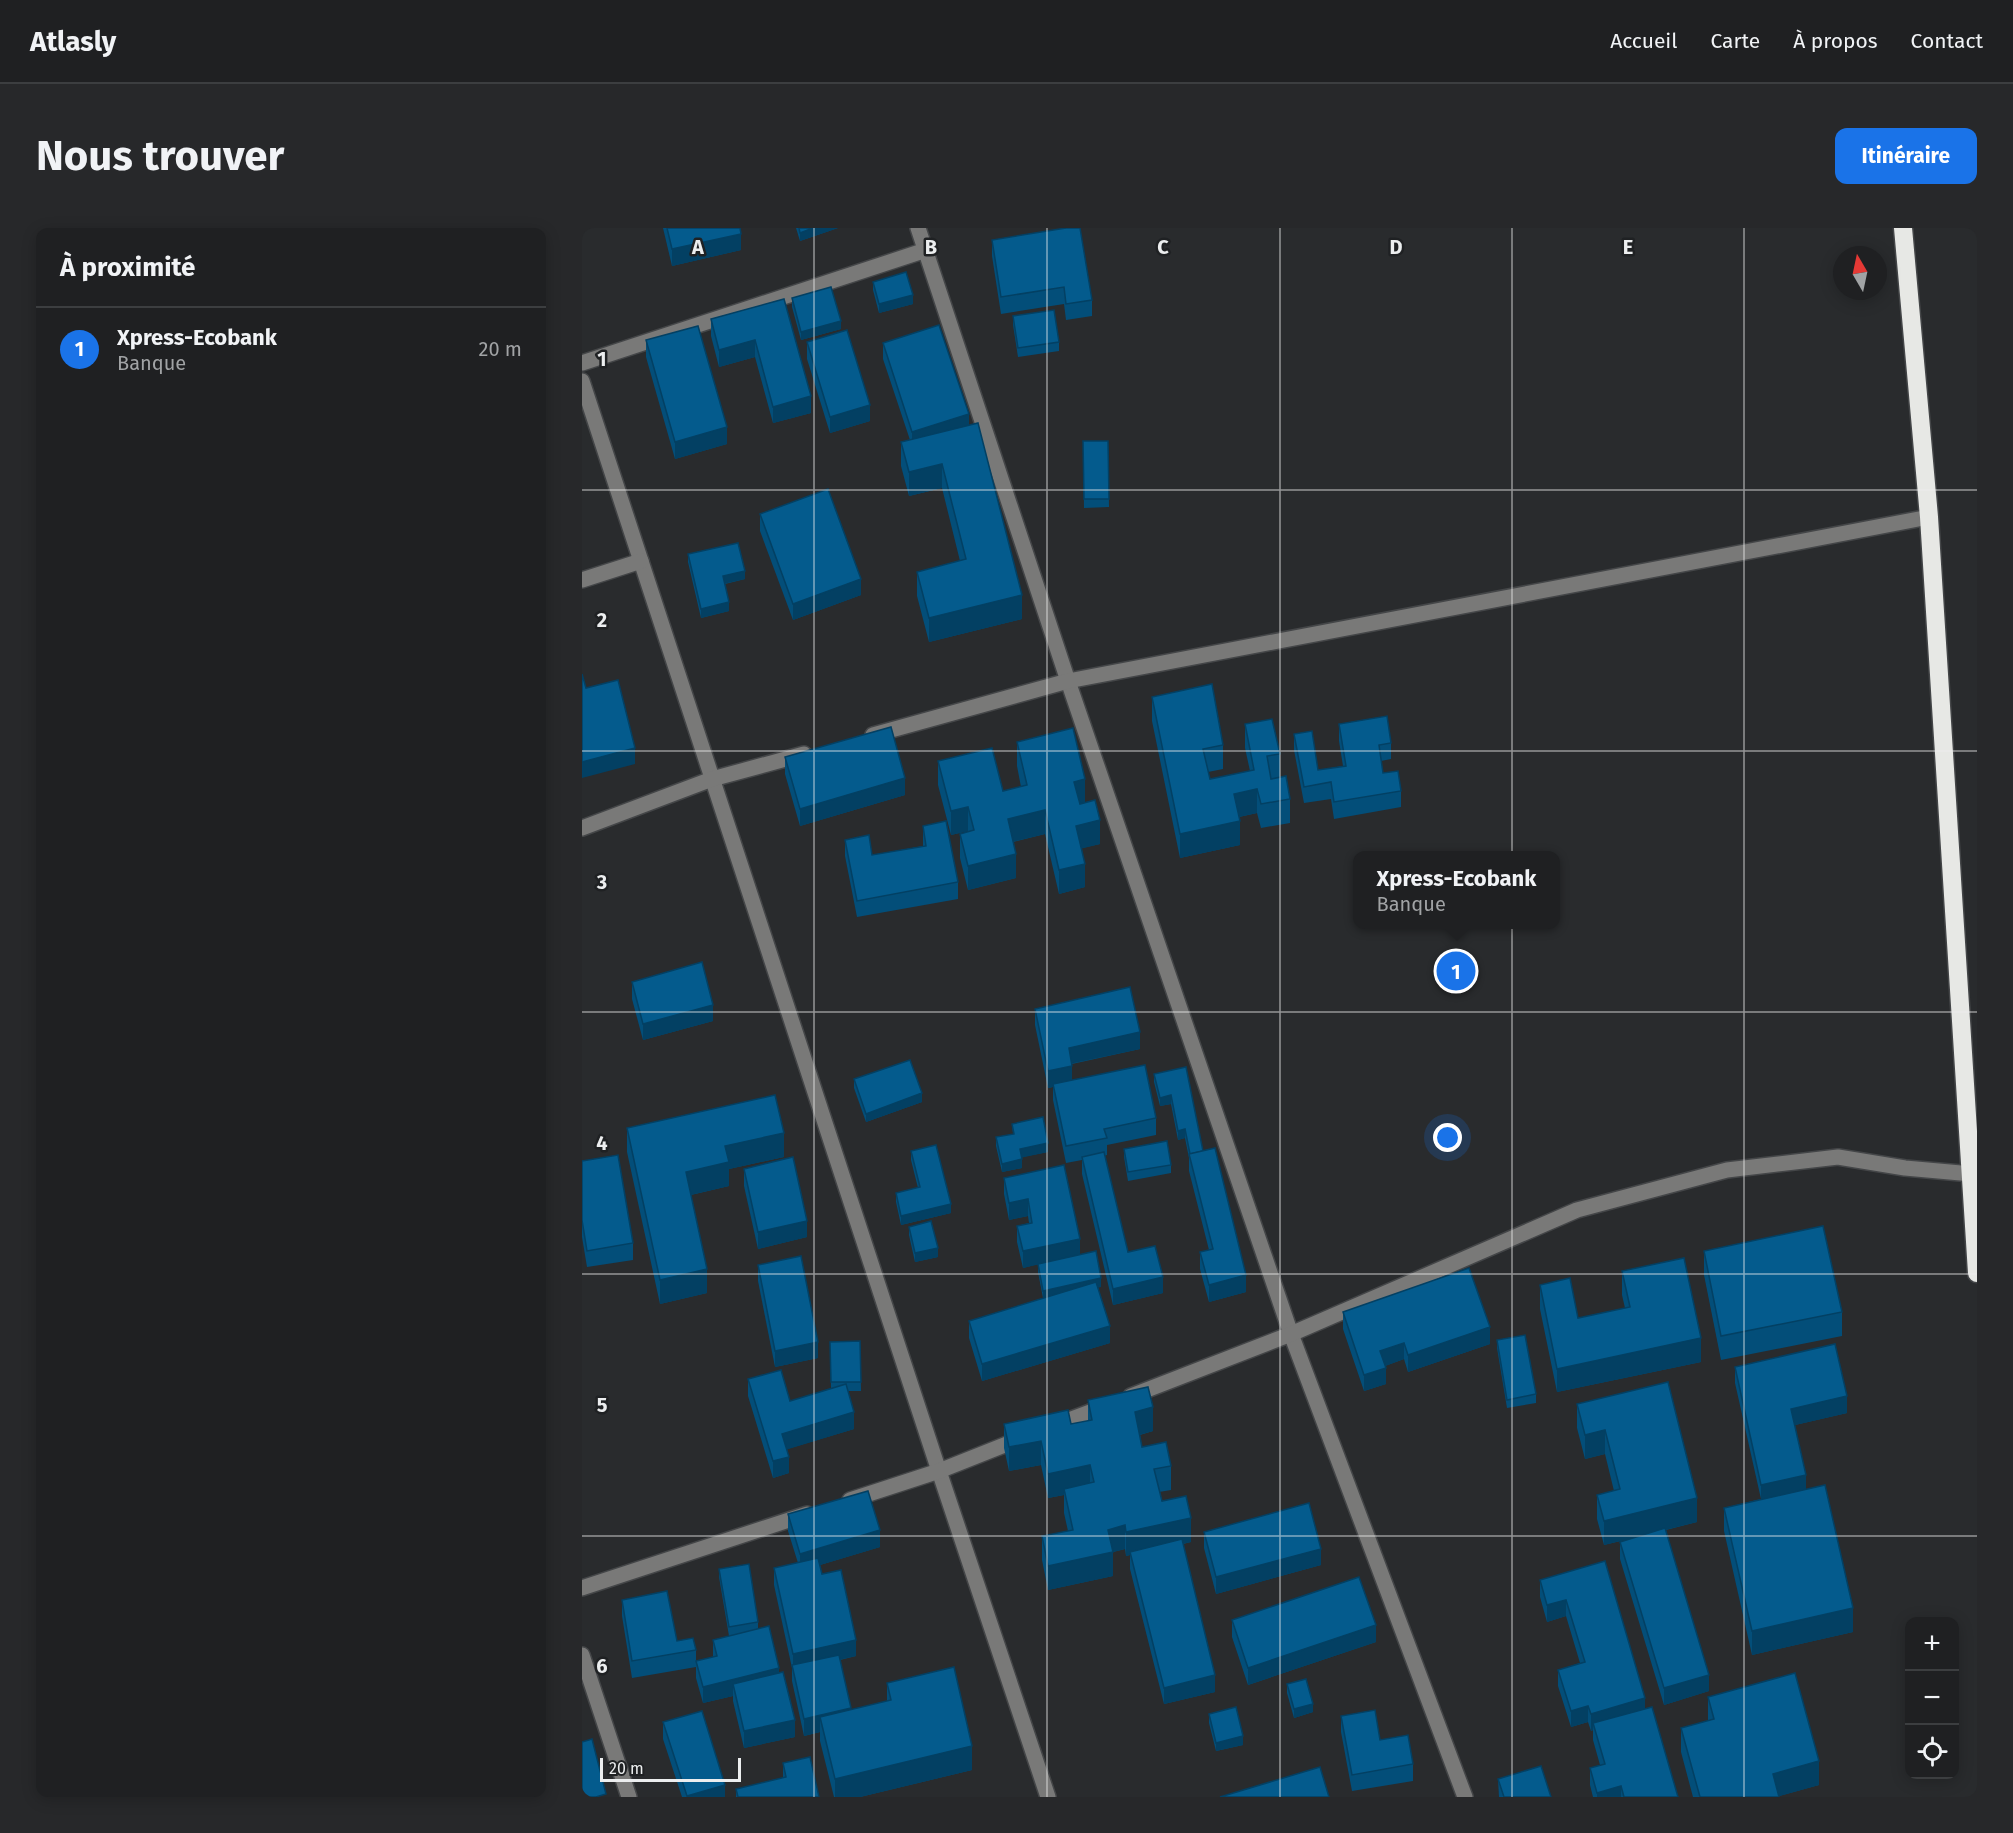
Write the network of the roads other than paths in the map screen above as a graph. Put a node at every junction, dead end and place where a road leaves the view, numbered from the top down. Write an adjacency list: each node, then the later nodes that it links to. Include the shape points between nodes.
1 (918, 228): 3 (street)
2 (1903, 228): 6 (highway)
3 (926, 250): 4 (street); 9 (street)
4 (582, 363)
5 (582, 381): 7 (street)
6 (1929, 517): 9 (street); 14 (highway)
7 (641, 561): 8 (street); 12 (street)
8 (582, 580)
9 (1068, 681): 10 (street); 16 (street)
10 (861, 738)
11 (816, 751): 12 (street)
12 (712, 779): 13 (street); 17 (street)
13 (582, 828)
14 (1972, 1174): 15 (highway); 16 (street, via 1838,1157 1727,1170 1577,1210)
15 (1977, 1273)
16 (1291, 1334): 17 (street); 24 (street)
17 (939, 1471): 18 (street); 23 (street)
18 (838, 1504)
19 (816, 1511): 20 (street)
20 (582, 1588)
21 (582, 1655): 22 (street)
22 (629, 1797)
23 (1048, 1797)
24 (1465, 1797)

